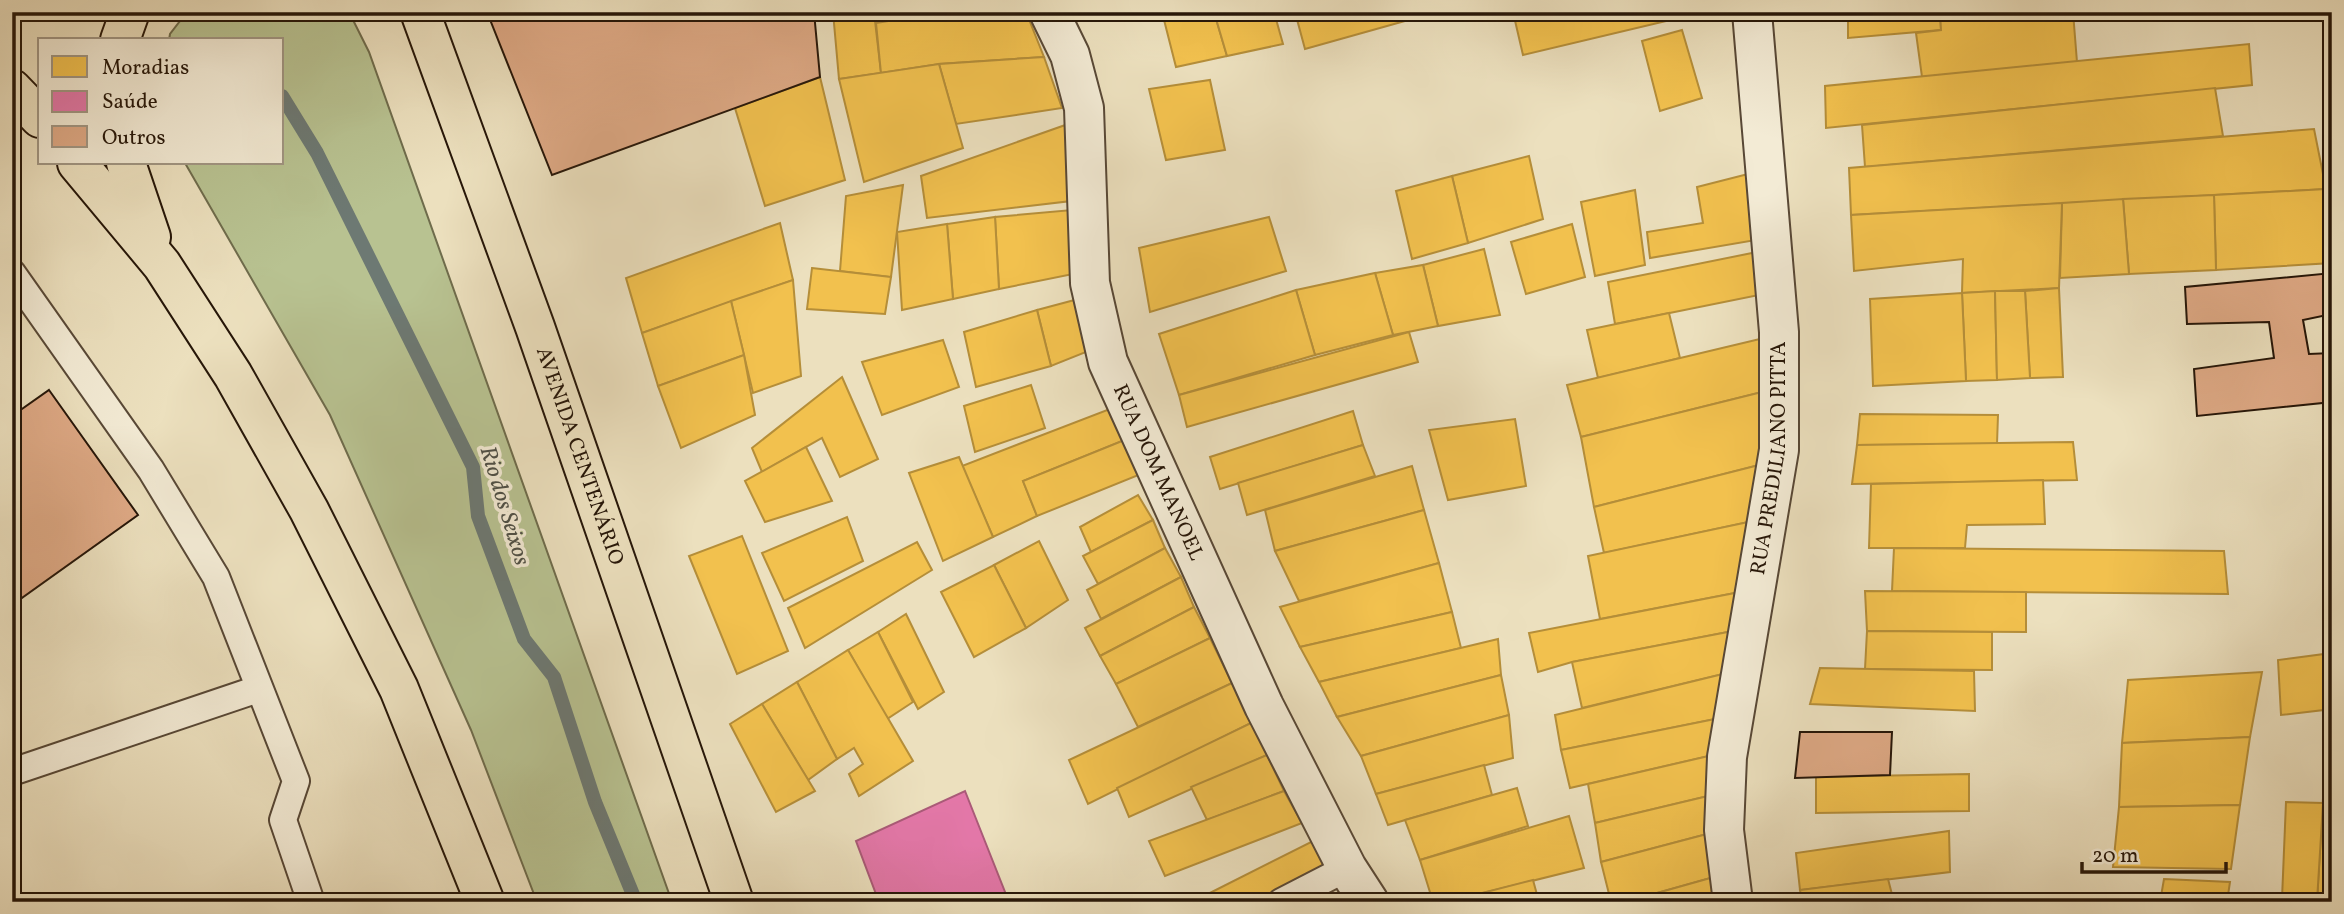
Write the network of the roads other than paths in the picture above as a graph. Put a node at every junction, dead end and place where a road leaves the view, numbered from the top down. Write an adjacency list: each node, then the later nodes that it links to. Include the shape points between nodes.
1 (130, 12): 5 (main road)
2 (420, 12): 17 (main road, AVENIDA CENTENÁRIO, via 535,327)
3 (1049, 12): 14 (street, RUA DOM MANOEL, via 1070,55 1084,108 1090,283 1108,362 1264,706)
4 (1752, 12): 20 (street, RUA PREDILIANO PITTA, via 1779,332 1779,450 1727,757 1724,830)
5 (121, 38)
6 (12, 89): 7 (main road)
7 (38, 116)
8 (78, 164): 10 (main road)
9 (126, 164): 10 (main road)
10 (162, 265): 16 (main road, via 233,375 315,522 399,689)
11 (12, 273): 12 (lane, via 151,470 216,577)
12 (258, 689): 13 (lane); 15 (lane, via 296,781 283,820)
13 (12, 772)
14 (1347, 868): 18 (lane); 19 (street, RUA DOM MANOEL)
15 (311, 902)
16 (485, 902)
17 (734, 902)
18 (1281, 902)
19 (1369, 902)
20 (1733, 902)

